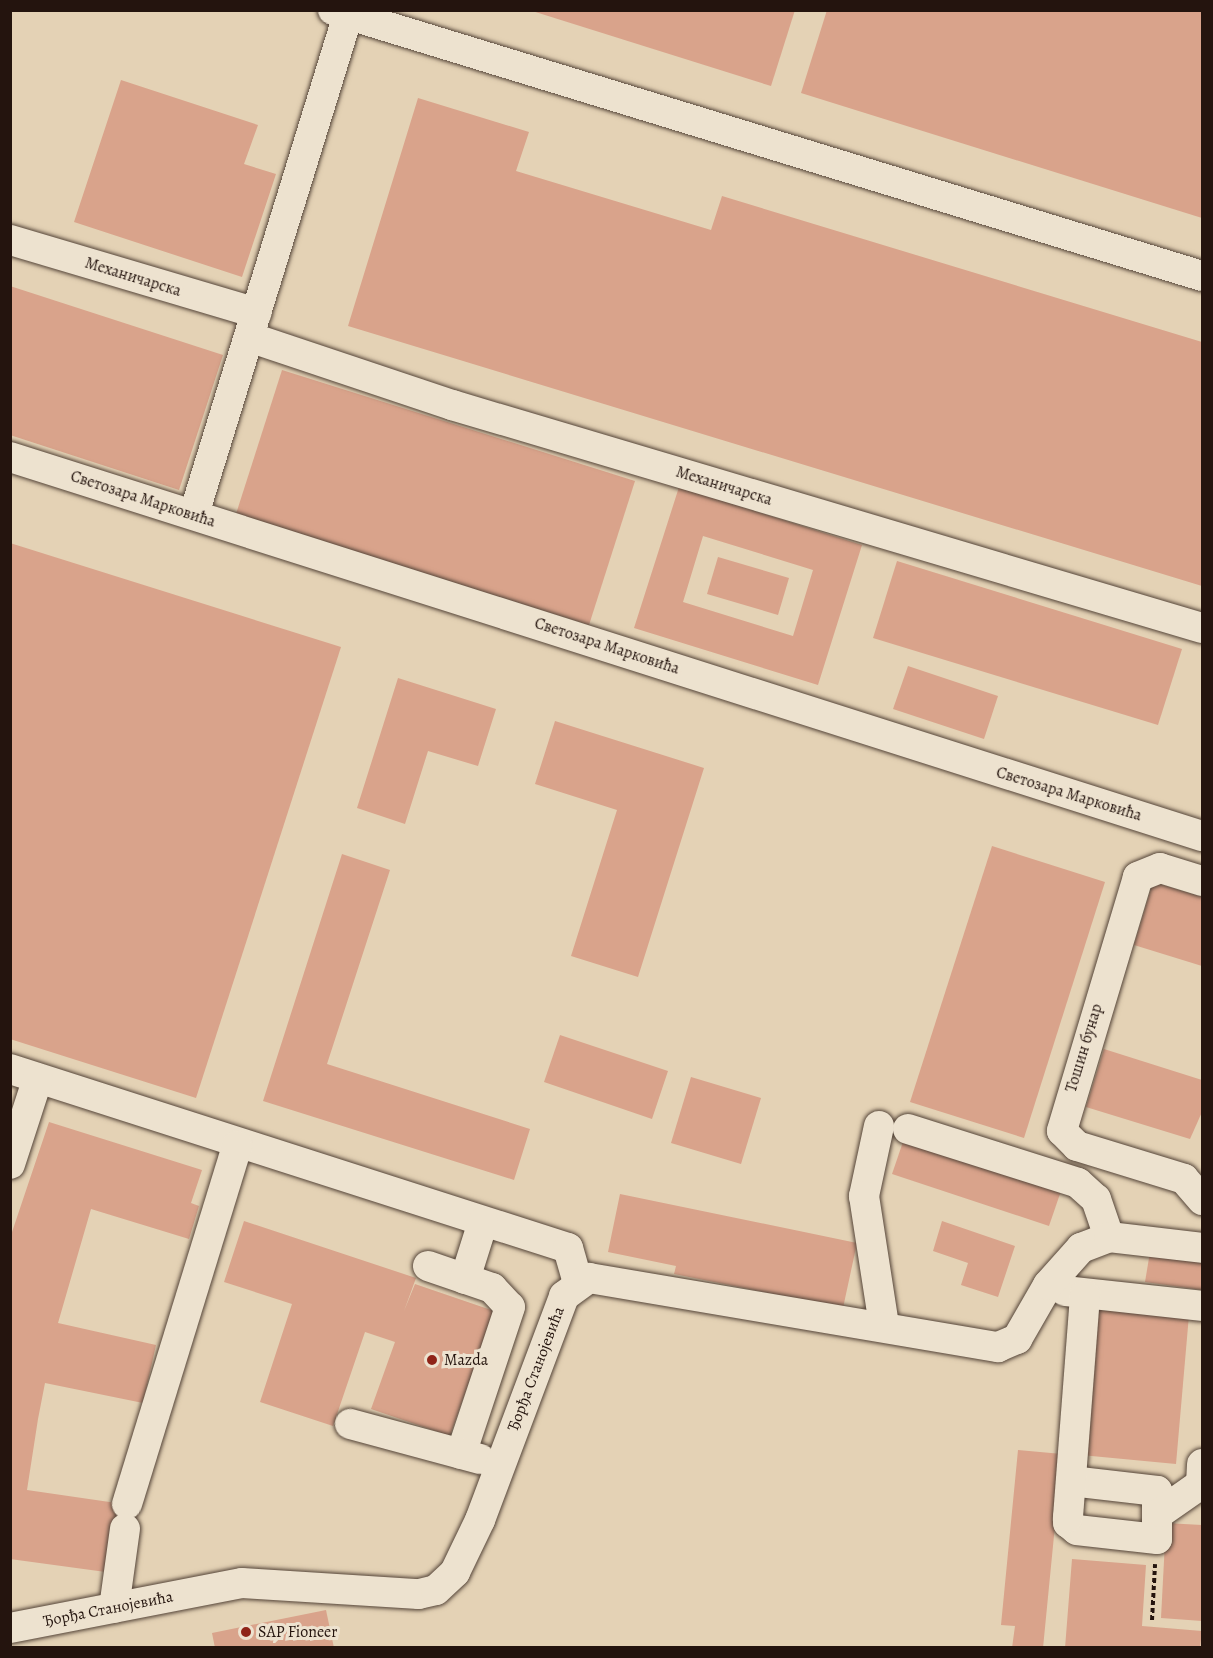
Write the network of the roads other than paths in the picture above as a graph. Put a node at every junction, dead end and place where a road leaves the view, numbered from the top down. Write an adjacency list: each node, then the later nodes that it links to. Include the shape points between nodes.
1 (340, 13): 3 (street); 4 (street)
2 (10, 240): 4 (street, Механичарска)
3 (1203, 276)
4 (252, 325): 6 (street); 7 (street, Механичарска, via 452,405)
5 (10, 456): 6 (street, Светозара Марковића)
6 (194, 514): 8 (street, Светозара Марковића)
7 (1203, 628)
8 (1203, 836)
9 (1203, 881): 13 (street, Тошин бунар, via 1160,868 1138,876 1062,1131 1077,1146 1184,1179)
10 (24, 1073): 11 (street); 12 (street)
11 (237, 1146): 14 (street); 25 (street)
12 (10, 1164)
13 (1203, 1200)
14 (483, 1222): 18 (street); 19 (street, via 568,1248)
15 (1109, 1237): 16 (street); 20 (street, via 1081,1248); 24 (street, via 1096,1198 1078,1183 893,1128 864,1174)
16 (1202, 1238)
17 (428, 1266): 18 (street)
18 (465, 1279): 27 (street, via 492,1288 510,1307)
19 (578, 1283): 24 (street, via 614,1278); 28 (street, Ђорђа Станојевића, via 555,1314)
20 (1048, 1285): 21 (street); 24 (street, via 1020,1334 1006,1346)
21 (1085, 1295): 23 (street); 31 (street)
22 (205, 1297): 25 (street, via 185,1360)
23 (1203, 1306)
24 (884, 1325)
25 (166, 1381): 29 (street, via 170,1410); 33 (street, via 126,1517)
26 (350, 1424): 27 (street)
27 (461, 1454): 28 (street)
28 (501, 1464): 33 (street, Ђорђа Станојевића, via 461,1561 436,1590 419,1594 242,1583)
29 (151, 1471)
30 (1202, 1477): 32 (street)
31 (1071, 1481): 32 (street, via 1157,1491); 32 (street, via 1071,1527)
32 (1159, 1526)
33 (114, 1608): 34 (street, Ђорђа Станојевића)
34 (10, 1628)

